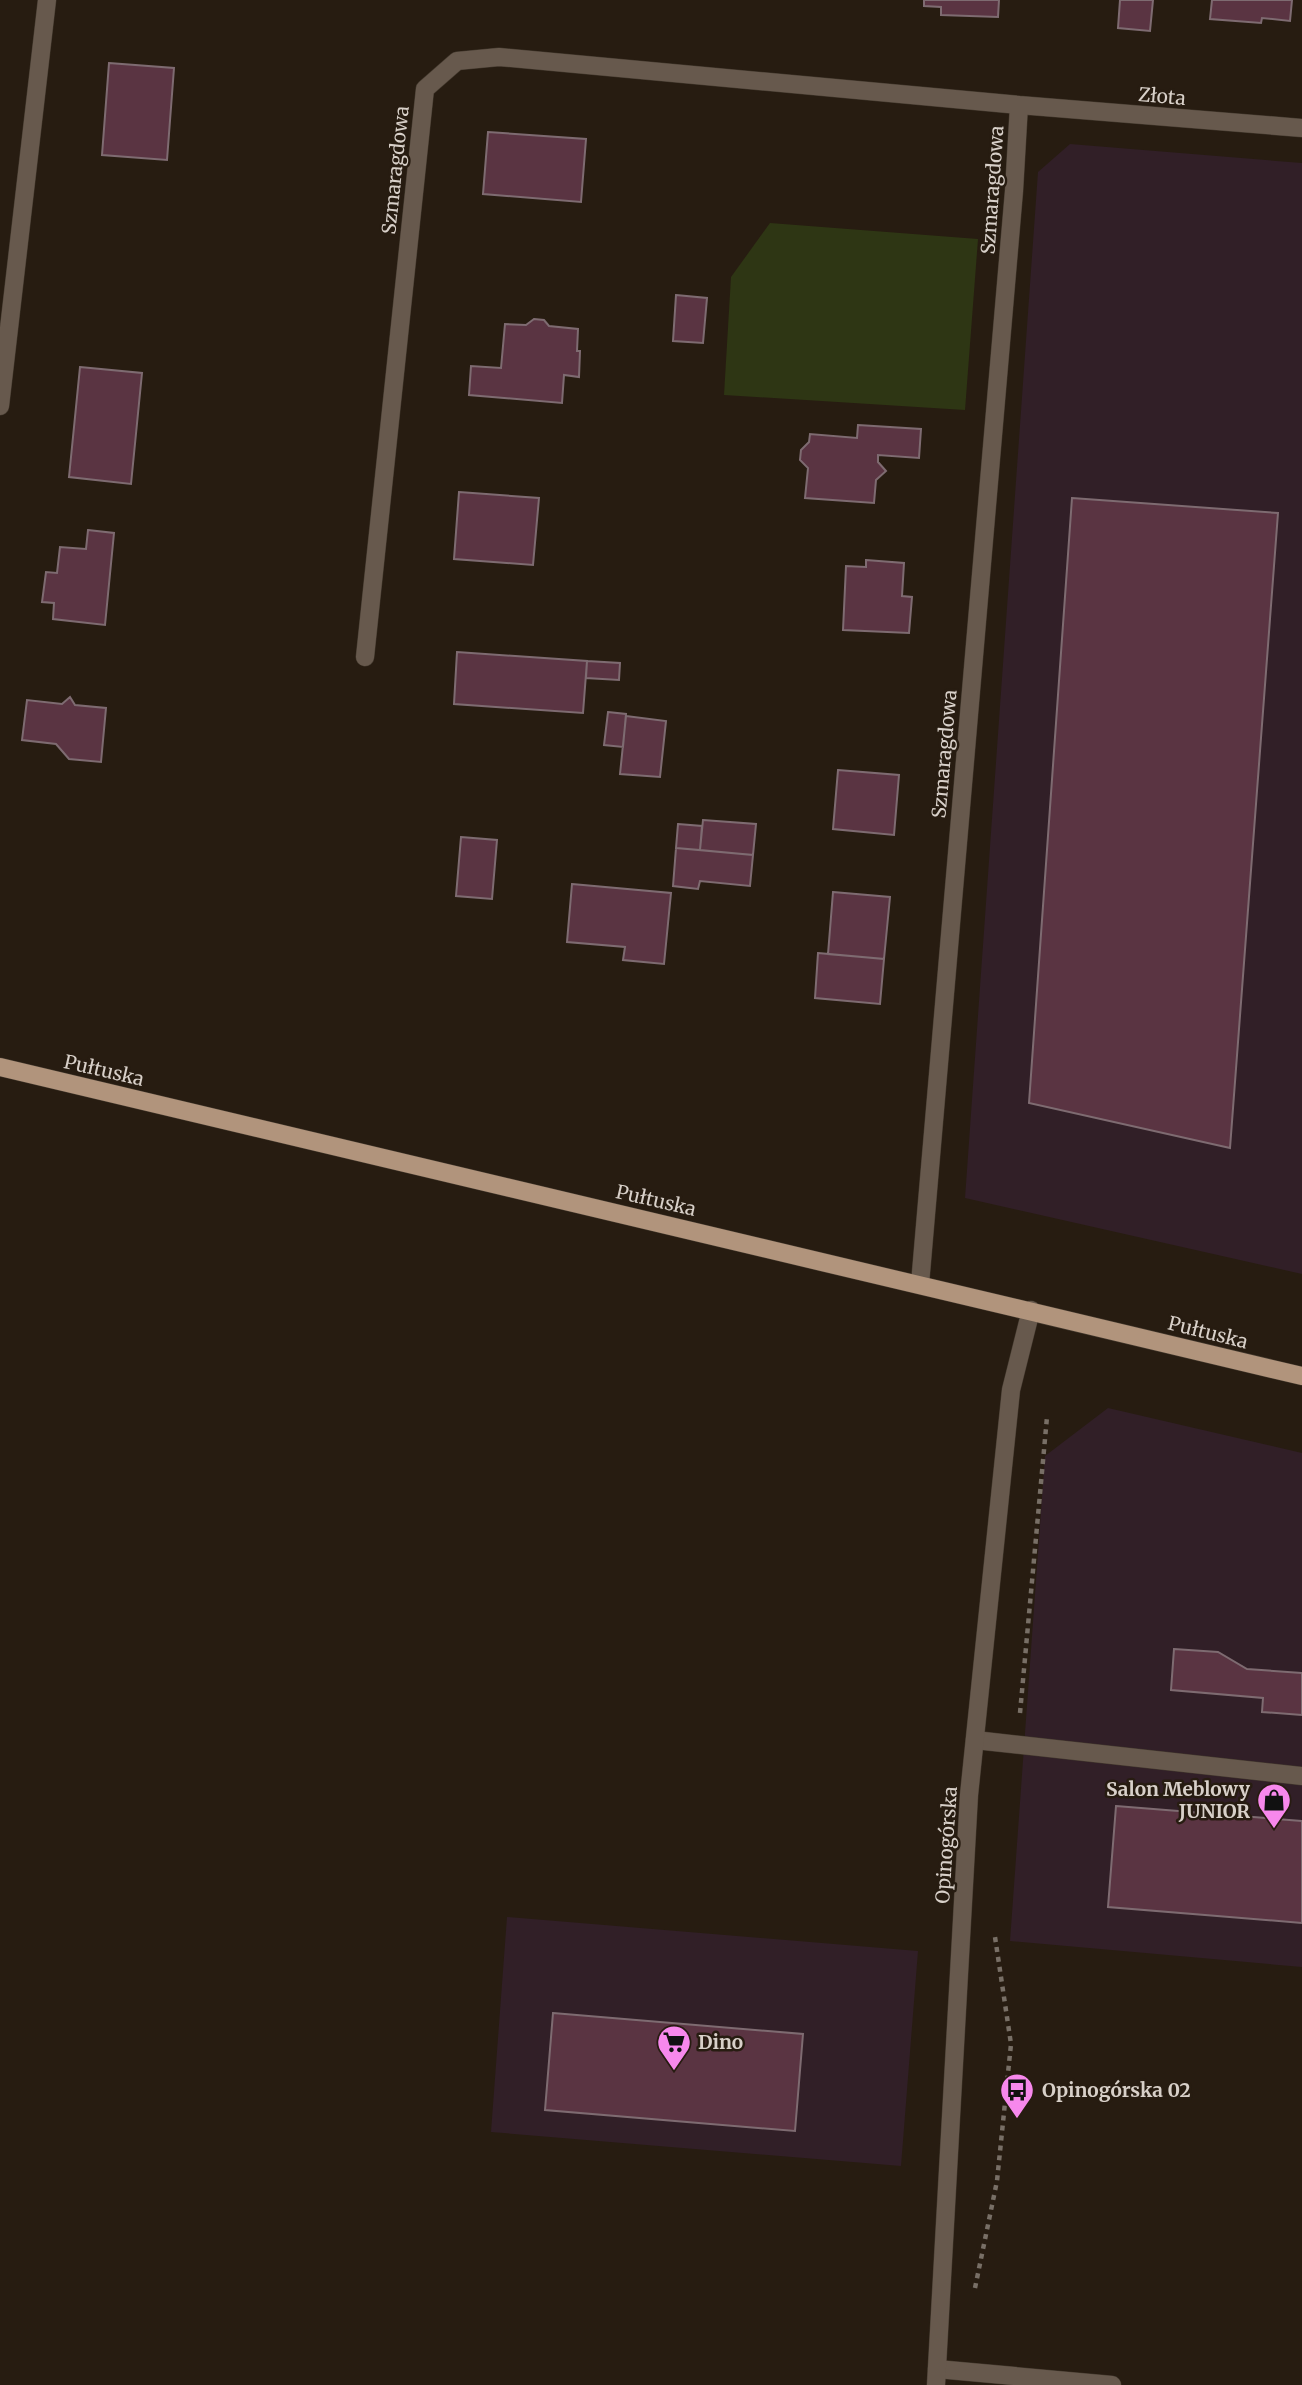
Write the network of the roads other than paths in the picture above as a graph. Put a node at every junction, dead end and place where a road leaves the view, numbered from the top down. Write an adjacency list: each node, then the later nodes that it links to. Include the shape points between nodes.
1 (47, 0): 4 (street)
2 (1019, 105): 3 (street, Złota); 5 (street, Szmaragdowa, via 499,57 457,61 425,89); 7 (street, Szmaragdowa)
3 (1302, 128)
4 (0, 406)
5 (365, 657)
6 (0, 1067): 7 (main road, Pułtuska)
7 (919, 1284): 8 (main road, Pułtuska)
8 (1031, 1310): 9 (main road, Pułtuska); 10 (street, Opinogórska, via 1010,1390)
9 (1302, 1376)
10 (975, 1740): 11 (street); 12 (street, Opinogórska)
11 (1302, 1776)
12 (937, 2377): 13 (street)
13 (1112, 2385)

